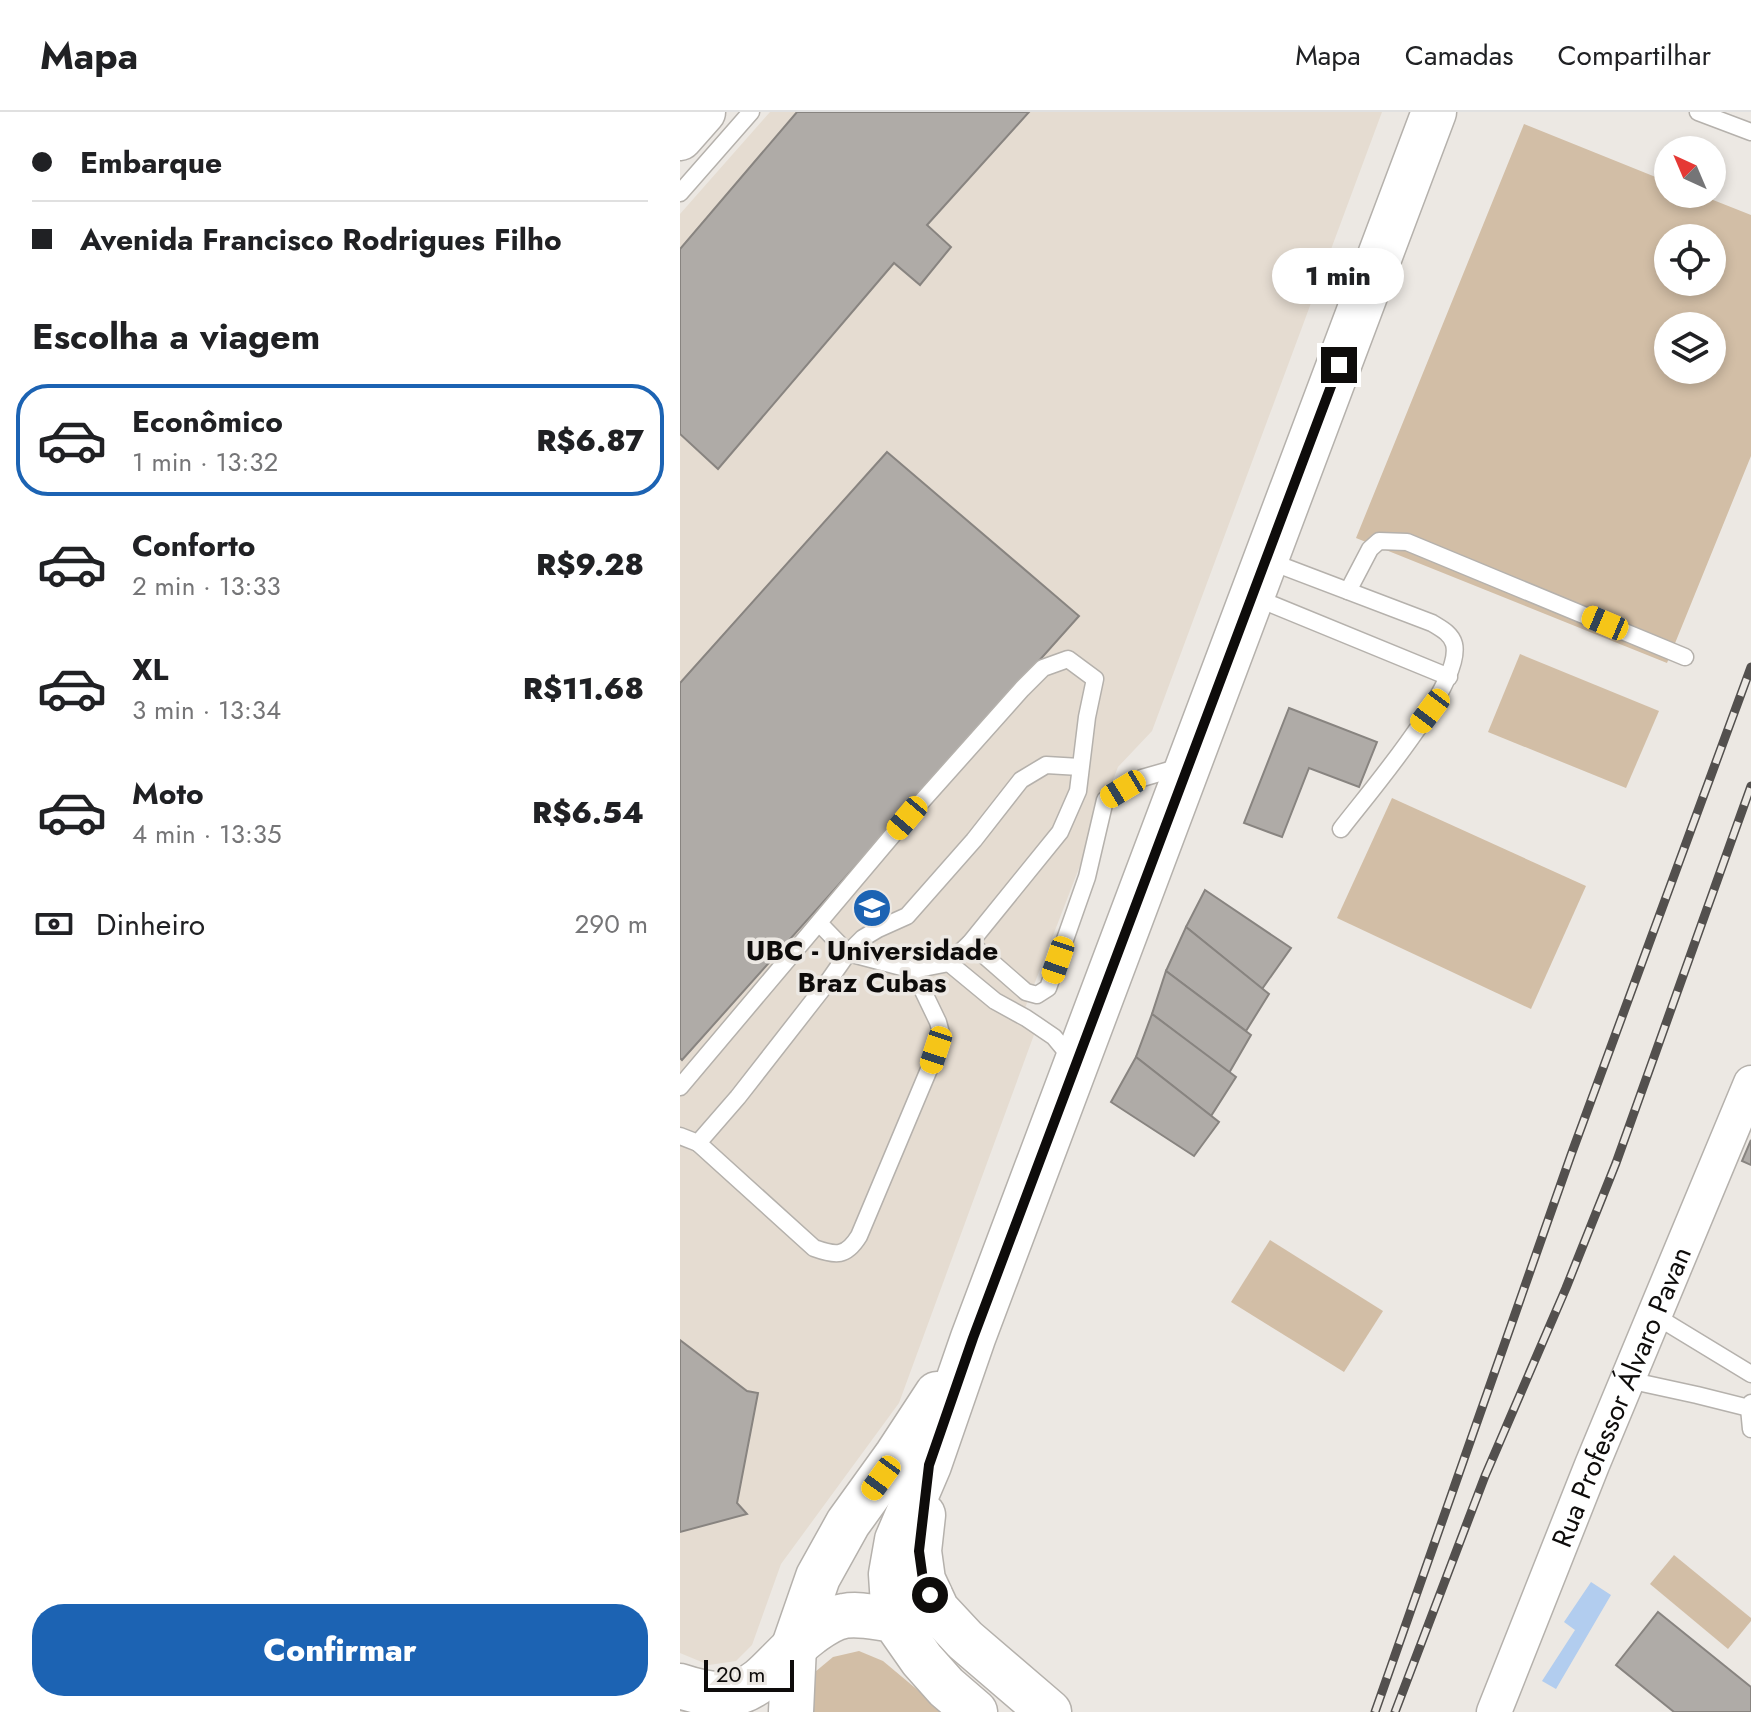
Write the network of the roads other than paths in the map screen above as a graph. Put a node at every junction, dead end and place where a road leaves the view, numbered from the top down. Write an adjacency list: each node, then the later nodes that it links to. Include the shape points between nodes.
1 (703, 112): 6 (main road)
2 (751, 112): 7 (lane)
3 (1434, 112): 8 (main road)
4 (1698, 112): 5 (lane)
5 (1751, 132)
6 (680, 138)
7 (680, 193)
8 (1258, 578): 9 (lane); 11 (lane); 12 (main road)
9 (1348, 591): 10 (lane, via 1379,541 1407,542); 11 (lane, via 1447,632 1454,643)
10 (1685, 657)
11 (1449, 677): 14 (lane, via 1430,711)
12 (1188, 765): 16 (lane, via 1142,778 1105,800 1087,877 1048,988 1037,995 1026,992); 20 (main road)
13 (1080, 767): 15 (lane, via 1095,679 1068,659 1043,668 1022,689); 16 (lane, via 1078,791 1060,832); 17 (lane, via 1046,765 1021,780 907,916 863,938)
14 (1341, 829)
15 (819, 923): 17 (lane); 22 (lane)
16 (970, 943): 18 (lane)
17 (848, 953): 19 (lane); 24 (lane)
18 (949, 963): 19 (lane); 20 (lane, via 995,1001 1054,1037)
19 (913, 970): 24 (lane, via 941,1033 851,1248 828,1253 814,1248)
20 (1076, 1063): 26 (main road)
21 (1751, 1083): 25 (street, Rua Professor Álvaro Pavan)
22 (680, 1087)
23 (680, 1136): 24 (lane)
24 (698, 1143)
25 (1654, 1315): 27 (lane); 28 (street, Rua Professor Álvaro Pavan)
26 (973, 1338): 31 (main road); 33 (main road, via 848,1523 818,1577)
27 (1751, 1374)
28 (1628, 1380): 29 (lane); 38 (street, Rua Professor Álvaro Pavan)
29 (1750, 1406): 30 (lane)
30 (1751, 1429)
31 (929, 1465): 32 (main road, via 897,1540 891,1574); 37 (main road, via 919,1551 923,1580 937,1610)
32 (894, 1620): 33 (main road, via 842,1616); 36 (main road, via 922,1660)
33 (794, 1646): 34 (main road, via 764,1681 745,1694 720,1698); 35 (main road)
34 (680, 1686)
35 (791, 1712)
36 (975, 1712)
37 (1049, 1712)
38 (1494, 1712)

